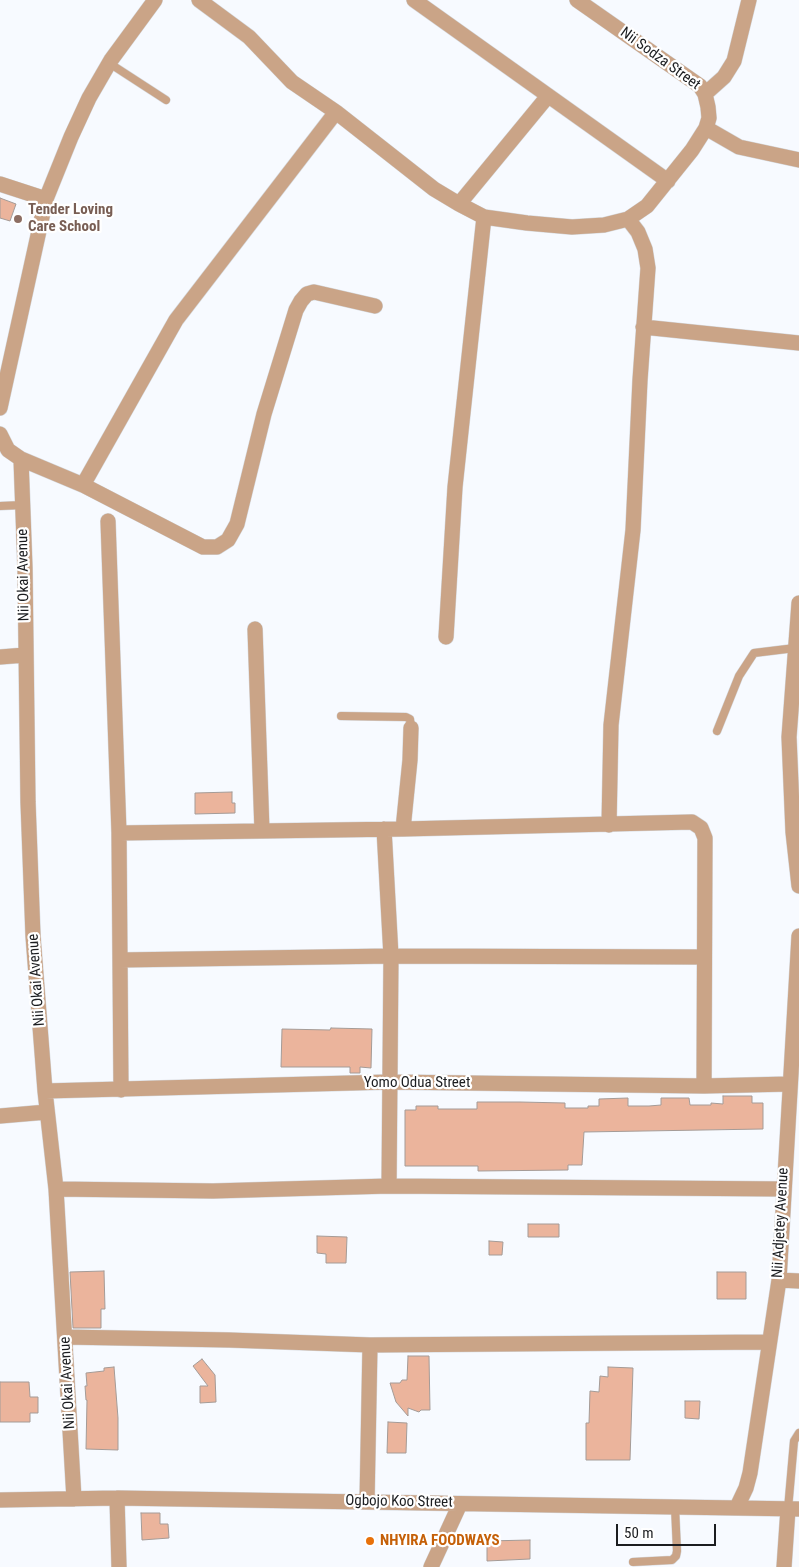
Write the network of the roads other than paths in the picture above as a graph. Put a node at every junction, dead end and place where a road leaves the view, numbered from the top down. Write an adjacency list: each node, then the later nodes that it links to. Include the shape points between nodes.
1 (155, 0): 6 (street)
2 (199, 0): 10 (street, via 249,37 292,82)
3 (414, 0): 8 (street)
4 (577, 0): 7 (street, Nii Sodza Street, via 694,81)
5 (749, 0): 7 (street, via 734,61 724,77)
6 (109, 63): 9 (lane); 15 (street, via 74,129)
7 (705, 94): 11 (street, Nii Sodza Street, via 710,118)
8 (548, 96): 13 (street); 16 (street)
9 (166, 100)
10 (336, 112): 16 (street, via 434,189); 25 (street, via 176,320)
11 (706, 128): 12 (street, via 739,147); 13 (street)
12 (799, 160)
13 (668, 181): 18 (street, via 647,206)
14 (0, 184): 15 (street)
15 (46, 199): 22 (street)
16 (459, 204): 17 (street)
17 (484, 217): 18 (street, via 572,227 604,225); 31 (street, via 455,488)
18 (628, 219): 20 (street, via 638,232 647,259)
19 (375, 306): 25 (street, via 314,292 301,301 264,414 237,524 228,540 217,547 203,547)
20 (643, 327): 21 (street); 38 (street, via 633,530 610,725)
21 (799, 343)
22 (0, 408)
23 (0, 434): 24 (street, via 8,450)
24 (21, 459): 25 (street); 26 (street, Nii Okai Avenue)
25 (83, 485)
26 (23, 505): 27 (lane); 33 (street, Nii Okai Avenue)
27 (0, 506)
28 (108, 521): 42 (street)
29 (799, 603): 32 (street)
30 (255, 629): 41 (street)
31 (446, 637)
32 (796, 648): 37 (lane, via 754,653 740,676); 43 (street, via 789,737)
33 (26, 655): 34 (street); 52 (street, Nii Okai Avenue, via 33,936)
34 (0, 656)
35 (342, 716): 36 (lane, via 406,717 410,719)
36 (410, 728): 40 (street)
37 (716, 731)
38 (609, 825): 40 (street); 46 (street, via 692,822 701,828 705,838)
39 (384, 829): 40 (street); 41 (street); 45 (street)
40 (403, 829)
41 (262, 831): 42 (street)
42 (119, 833): 47 (street)
43 (799, 886)
44 (799, 936): 49 (street, Nii Adjetey Avenue)
45 (390, 956): 46 (street); 47 (street); 48 (street)
46 (704, 957): 50 (street)
47 (120, 960): 51 (street)
48 (389, 1082): 50 (street, Yomo Odua Street); 51 (street, Yomo Odua Street); 55 (street)
49 (790, 1084): 50 (street, Yomo Odua Street); 57 (street, Nii Adjetey Avenue)
50 (704, 1086)
51 (121, 1090): 52 (street, Yomo Odua Street)
52 (45, 1091): 53 (street, Nii Okai Avenue)
53 (47, 1112): 54 (street); 56 (street, Nii Okai Avenue)
54 (0, 1116)
55 (389, 1186): 56 (street, via 214,1191); 57 (street)
56 (56, 1189): 60 (street, Nii Okai Avenue)
57 (783, 1189): 58 (street, Nii Adjetey Avenue)
58 (778, 1280): 59 (street); 61 (street, Nii Adjetey Avenue)
59 (799, 1281)
60 (65, 1337): 62 (street); 65 (street, Nii Okai Avenue)
61 (768, 1342): 62 (street); 70 (street, Nii Adjetey Avenue, via 750,1473)
62 (370, 1345): 67 (street)
63 (799, 1433): 71 (lane, via 794,1441)
64 (117, 1498): 65 (street, Ogbojo Koo Street); 67 (street, Ogbojo Koo Street); 73 (street)
65 (74, 1499): 66 (street, Ogbojo Koo Street)
66 (0, 1500)
67 (367, 1502): 68 (street, Ogbojo Koo Street)
68 (460, 1504): 69 (street, Ogbojo Koo Street); 74 (street)
69 (675, 1506): 70 (street, Ogbojo Koo Street); 72 (lane, via 676,1556 672,1560)
70 (737, 1507): 71 (street, Ogbojo Koo Street)
71 (793, 1509): 75 (street)
72 (633, 1562)
73 (119, 1567)
74 (431, 1567)
75 (784, 1567)

